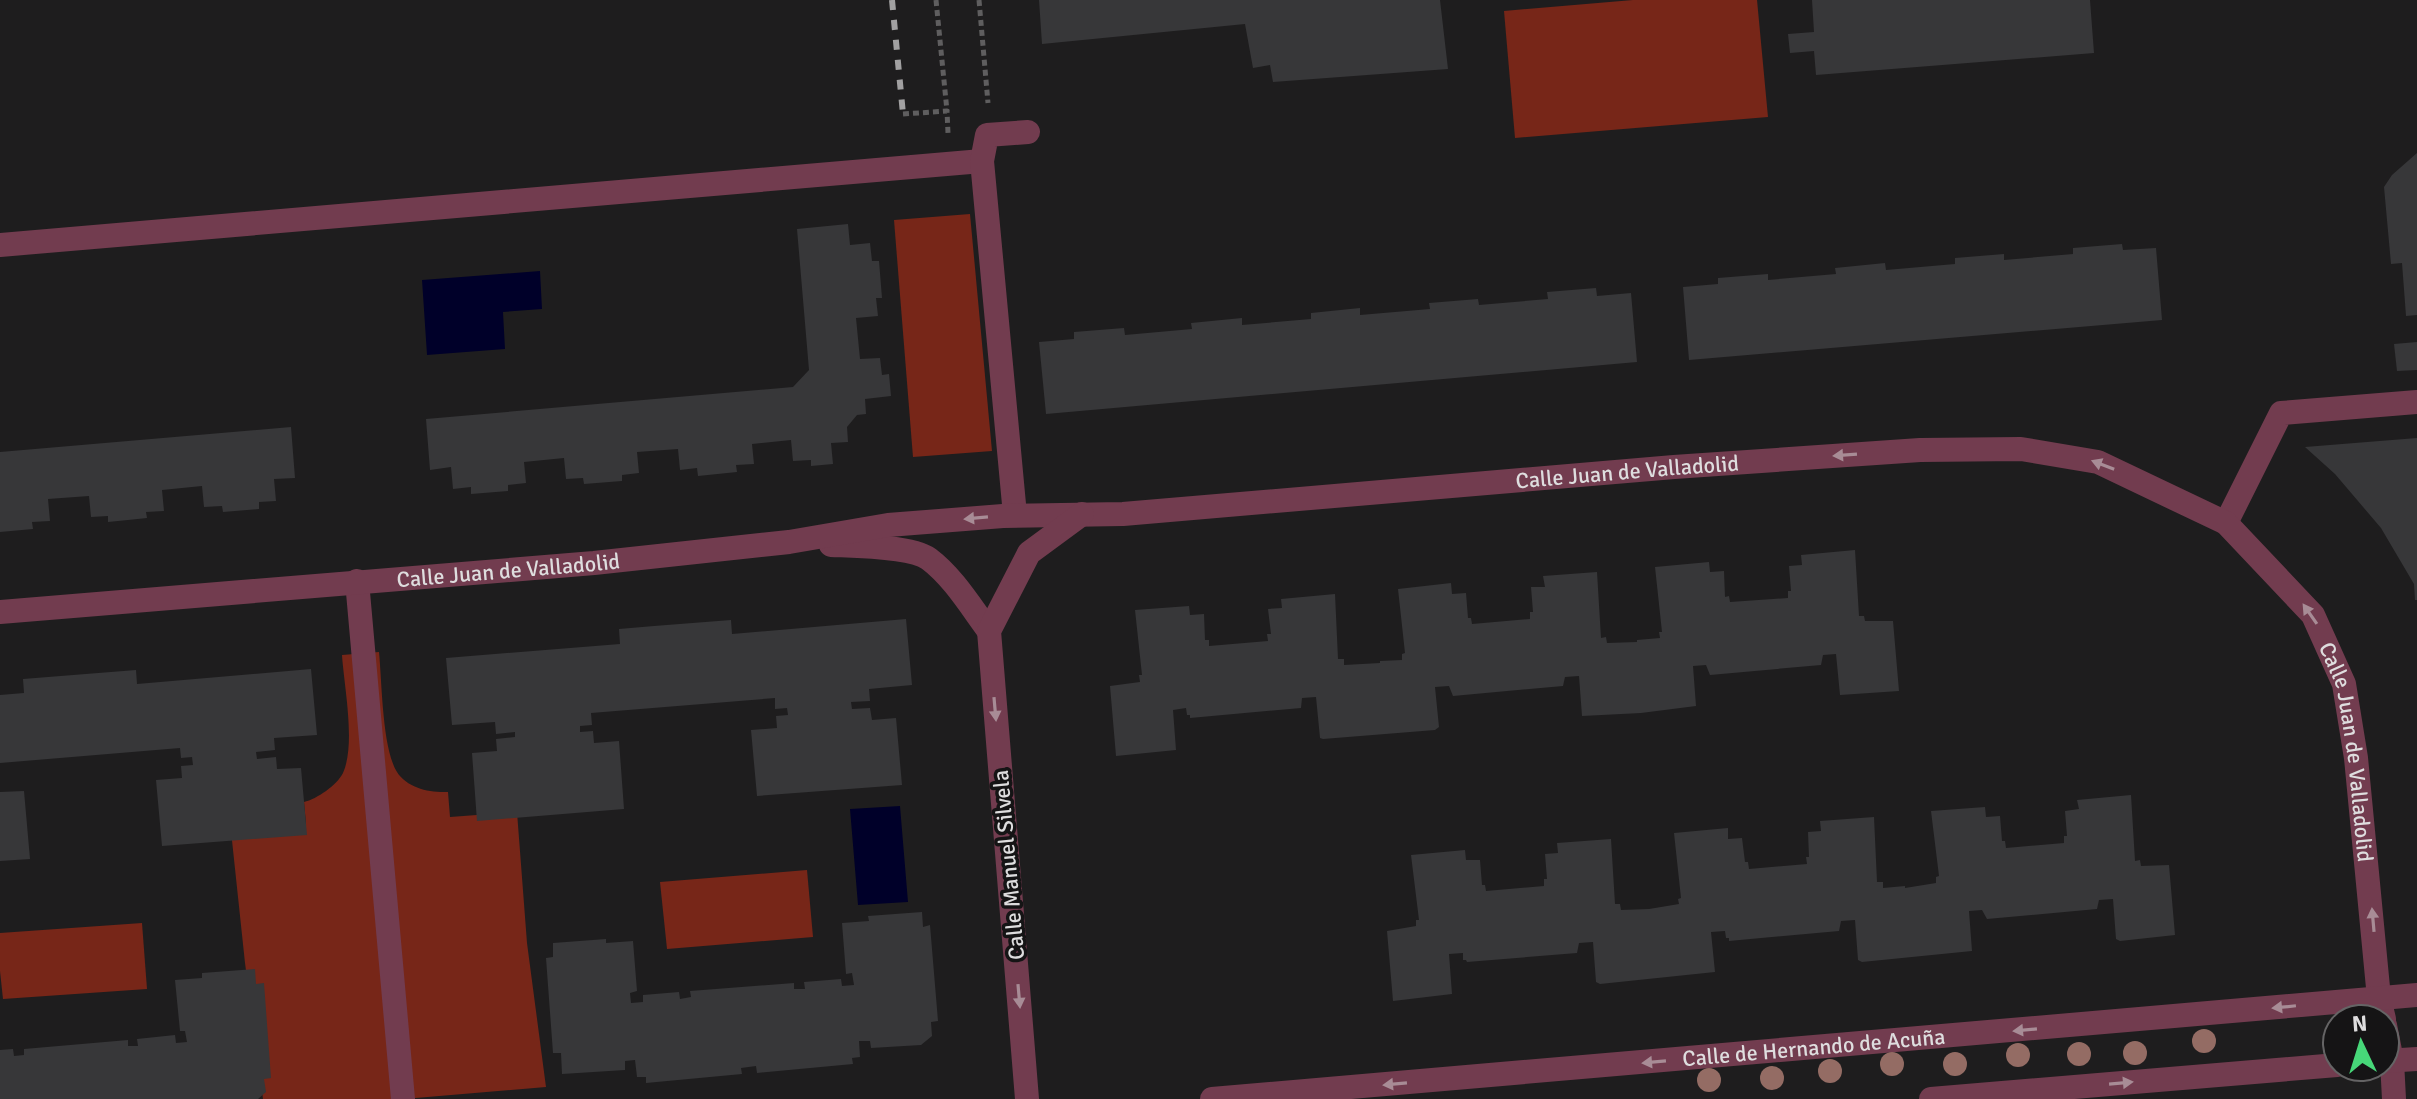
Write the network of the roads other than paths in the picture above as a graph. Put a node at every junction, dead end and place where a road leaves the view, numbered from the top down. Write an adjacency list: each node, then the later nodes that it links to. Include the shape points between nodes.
1 (1028, 132): 2 (street, via 987,135)
2 (982, 161): 3 (street); 6 (street)
3 (0, 245)
4 (2417, 402): 7 (street, via 2281,413)
5 (1082, 514): 6 (street, Calle Juan de Valladolid); 7 (street, Calle Juan de Valladolid, one-way to 5, via 2098,462 2021,449 1889,452); 11 (street, via 1029,553)
6 (1015, 515): 8 (street, Calle Juan de Valladolid, one-way to 8, via 888,525)
7 (2226, 523): 13 (street, Calle Juan de Valladolid, one-way to 7, via 2344,684 2313,615)
8 (789, 542): 9 (street, Calle Juan de Valladolid); 11 (street, via 883,547 927,557)
9 (357, 581): 10 (street, Calle Juan de Valladolid); 17 (street)
10 (0, 612)
11 (989, 631): 18 (street, Calle Manuel Silvela, one-way to 18)
12 (2417, 995): 14 (street, Calle de Hernando de Acuña)
13 (2381, 1003)
14 (2395, 1003)
15 (2321, 1013): 19 (street, Calle de Hernando de Acuña, one-way to 19)
16 (2321, 1066): 20 (street, one-way to 16)
17 (403, 1099)
18 (1027, 1099)
19 (1212, 1099)
20 (1931, 1099)

